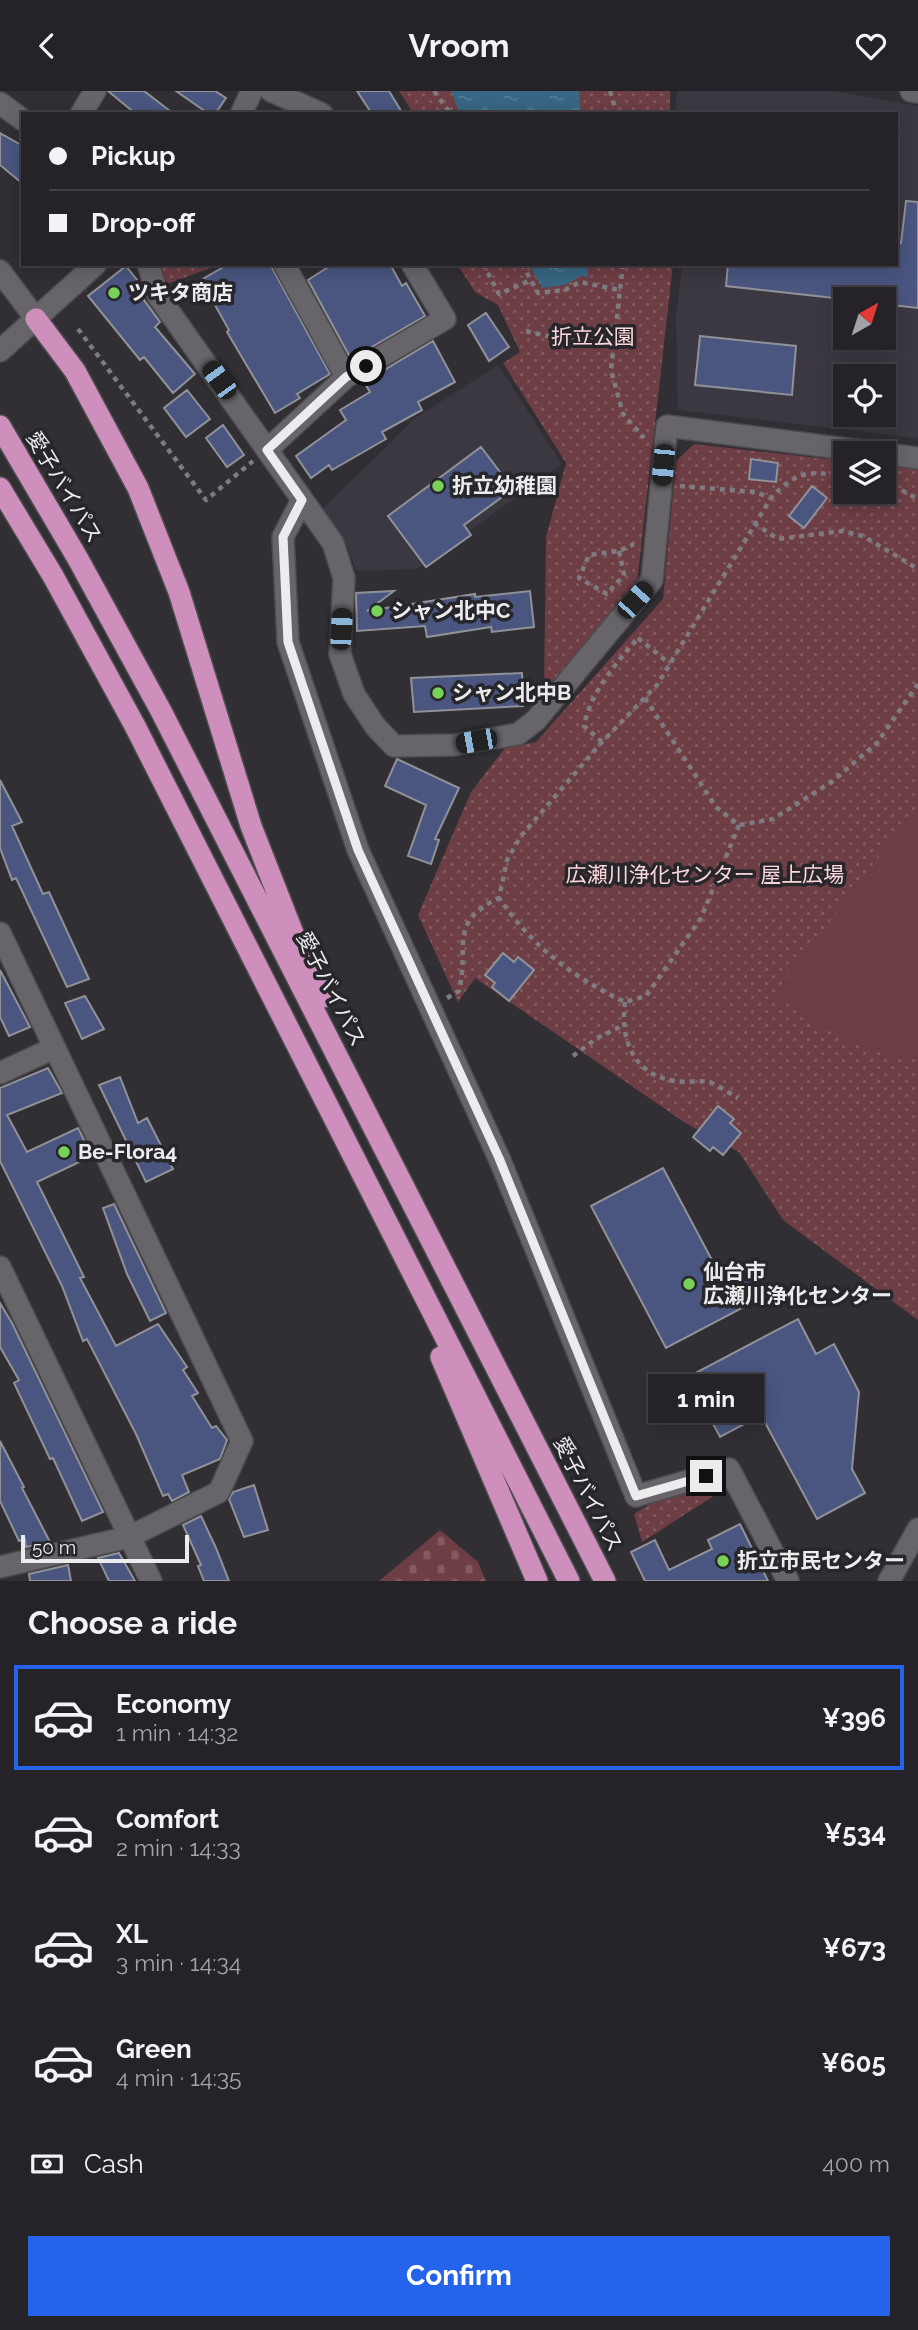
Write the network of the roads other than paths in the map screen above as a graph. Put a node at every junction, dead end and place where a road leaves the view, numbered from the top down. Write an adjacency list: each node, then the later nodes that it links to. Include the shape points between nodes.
1 (96, 91): 7 (street)
2 (252, 91): 8 (street)
3 (271, 91): 9 (street)
4 (911, 91): 5 (street)
5 (918, 92)
6 (0, 103): 10 (street)
7 (82, 112)
8 (242, 112)
9 (318, 112)
10 (21, 119)
11 (94, 266): 16 (street)
12 (149, 266): 20 (street, via 158,296)
13 (285, 266): 18 (street)
14 (413, 266): 18 (street, via 445,319)
15 (0, 271): 16 (street)
16 (36, 320): 17 (street); 29 (highway, via 75,371 138,488 179,592 251,826 293,933 456,1271)
17 (0, 351)
18 (346, 377): 20 (street)
19 (0, 426): 29 (highway, 愛子バイパス, via 161,711)
20 (267, 450): 23 (street)
21 (918, 458): 23 (street, via 667,426 652,580 536,720 518,734 454,745 394,746 354,694 340,654 344,578 333,543)
22 (0, 488): 25 (highway, via 135,726)
23 (302, 500): 37 (street, via 283,537 288,642 358,850 499,1158 636,1496 729,1469)
24 (0, 933): 26 (street)
25 (285, 1022): 34 (highway, via 325,1123 439,1352); 35 (highway)
26 (54, 1048): 27 (street); 31 (street, via 242,1441 219,1492)
27 (0, 1073)
28 (0, 1267): 31 (street)
29 (503, 1381): 36 (highway, 愛子バイパス)
30 (918, 1529): 38 (street)
31 (129, 1537): 32 (street); 33 (street)
32 (0, 1567)
33 (151, 1581)
34 (537, 1581)
35 (569, 1581)
36 (605, 1581)
37 (788, 1581)
38 (889, 1581)

